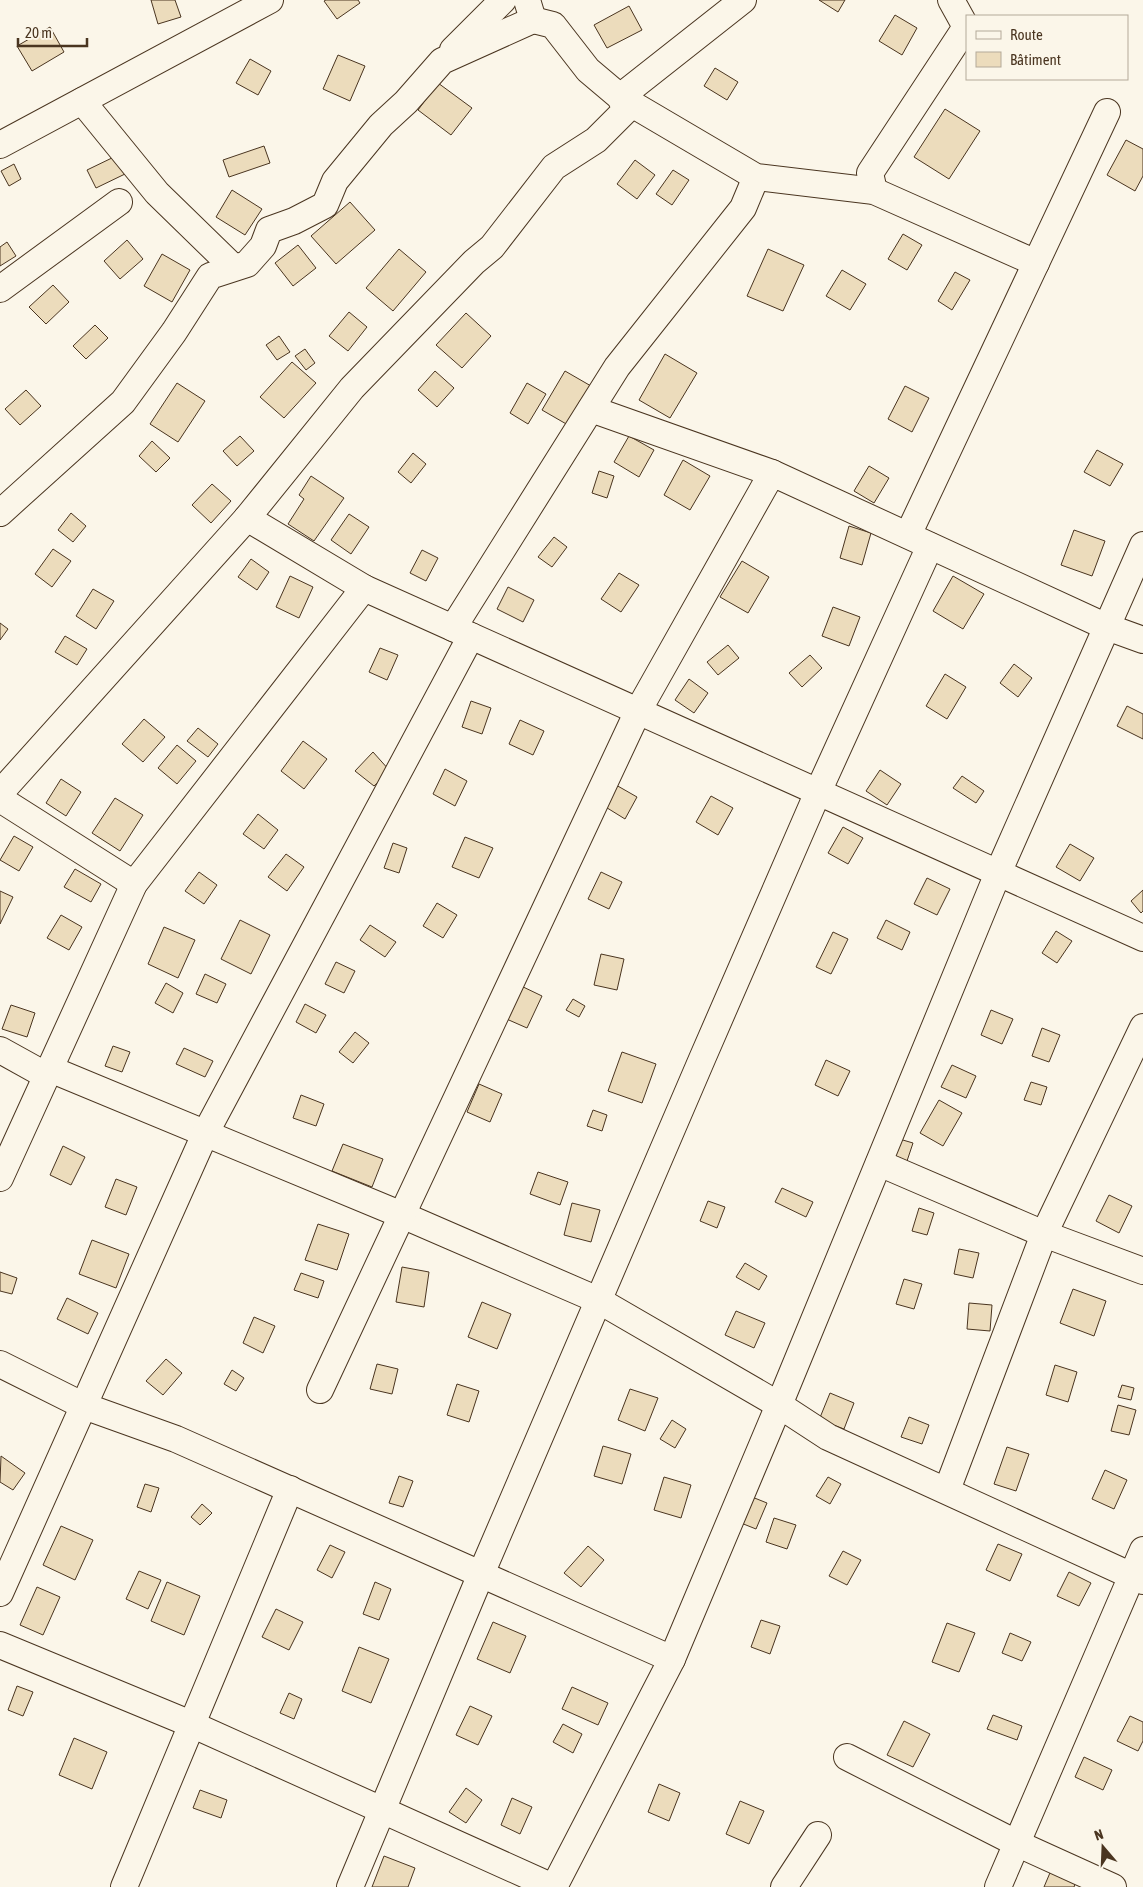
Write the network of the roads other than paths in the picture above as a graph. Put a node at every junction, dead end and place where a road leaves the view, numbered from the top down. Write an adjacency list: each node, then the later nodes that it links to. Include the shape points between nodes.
1 (270, 0): 8 (street)
2 (503, 0): 6 (street)
3 (743, 0): 7 (street)
4 (951, 0): 12 (street, via 966,27 870,173)
5 (530, 10): 6 (street); 7 (street, via 553,25 588,70)
6 (442, 61): 15 (street, via 381,125 335,181 325,205 269,230 263,246 247,264)
7 (620, 97): 11 (street); 20 (street, via 626,110 596,140 554,167 492,247 352,388)
8 (82, 101): 10 (street); 15 (street, via 157,193)
9 (1107, 112): 14 (street)
10 (0, 145)
11 (756, 177): 12 (street); 17 (street, via 743,208 617,367)
12 (874, 191): 14 (street)
13 (119, 202): 16 (street)
14 (1036, 263): 21 (street)
15 (233, 267): 19 (street, via 210,276 123,402)
16 (0, 289)
17 (591, 409): 18 (street); 25 (street)
18 (772, 473): 21 (street); 27 (street)
19 (0, 514)
20 (247, 518): 23 (street); 29 (street)
21 (919, 540): 24 (street); 28 (street)
22 (1143, 545): 24 (street)
23 (364, 588): 25 (street); 32 (street)
24 (1107, 627): 26 (street); 31 (street)
25 (462, 632): 27 (street); 37 (street)
26 (1143, 640)
27 (638, 711): 28 (street); 40 (street)
28 (818, 792): 31 (street); 43 (street)
29 (0, 793)
30 (0, 799): 32 (street)
31 (998, 873): 33 (street); 38 (street)
32 (134, 884): 36 (street)
33 (1143, 938)
34 (1143, 1027): 41 (street)
35 (0, 1050): 36 (street)
36 (48, 1073): 37 (street); 39 (street)
37 (205, 1134): 40 (street); 47 (street)
38 (879, 1162): 41 (street); 46 (street)
39 (0, 1178)
40 (402, 1215): 43 (street); 45 (street)
41 (1044, 1234): 42 (street); 49 (street)
42 (1143, 1271)
43 (598, 1300): 46 (street); 51 (street)
44 (0, 1364): 47 (street)
45 (320, 1390)
46 (779, 1405): 49 (street, via 828,1437); 55 (street)
47 (84, 1406): 48 (street, via 176,1439); 53 (street)
48 (290, 1489): 51 (street); 56 (street)
49 (946, 1490): 52 (street)
50 (1143, 1550): 52 (street)
51 (481, 1574): 55 (street); 58 (street)
52 (1137, 1578): 60 (street)
53 (0, 1593)
54 (0, 1645): 56 (street)
55 (672, 1659): 63 (street)
56 (191, 1724): 58 (street); 61 (street)
57 (848, 1757): 60 (street)
58 (384, 1810): 62 (street); 63 (street)
59 (818, 1835): 64 (street)
60 (1016, 1843): 65 (street); 66 (street)
61 (124, 1887)
62 (350, 1887)
63 (553, 1887)
64 (784, 1887)
65 (998, 1887)
66 (1113, 1887)

